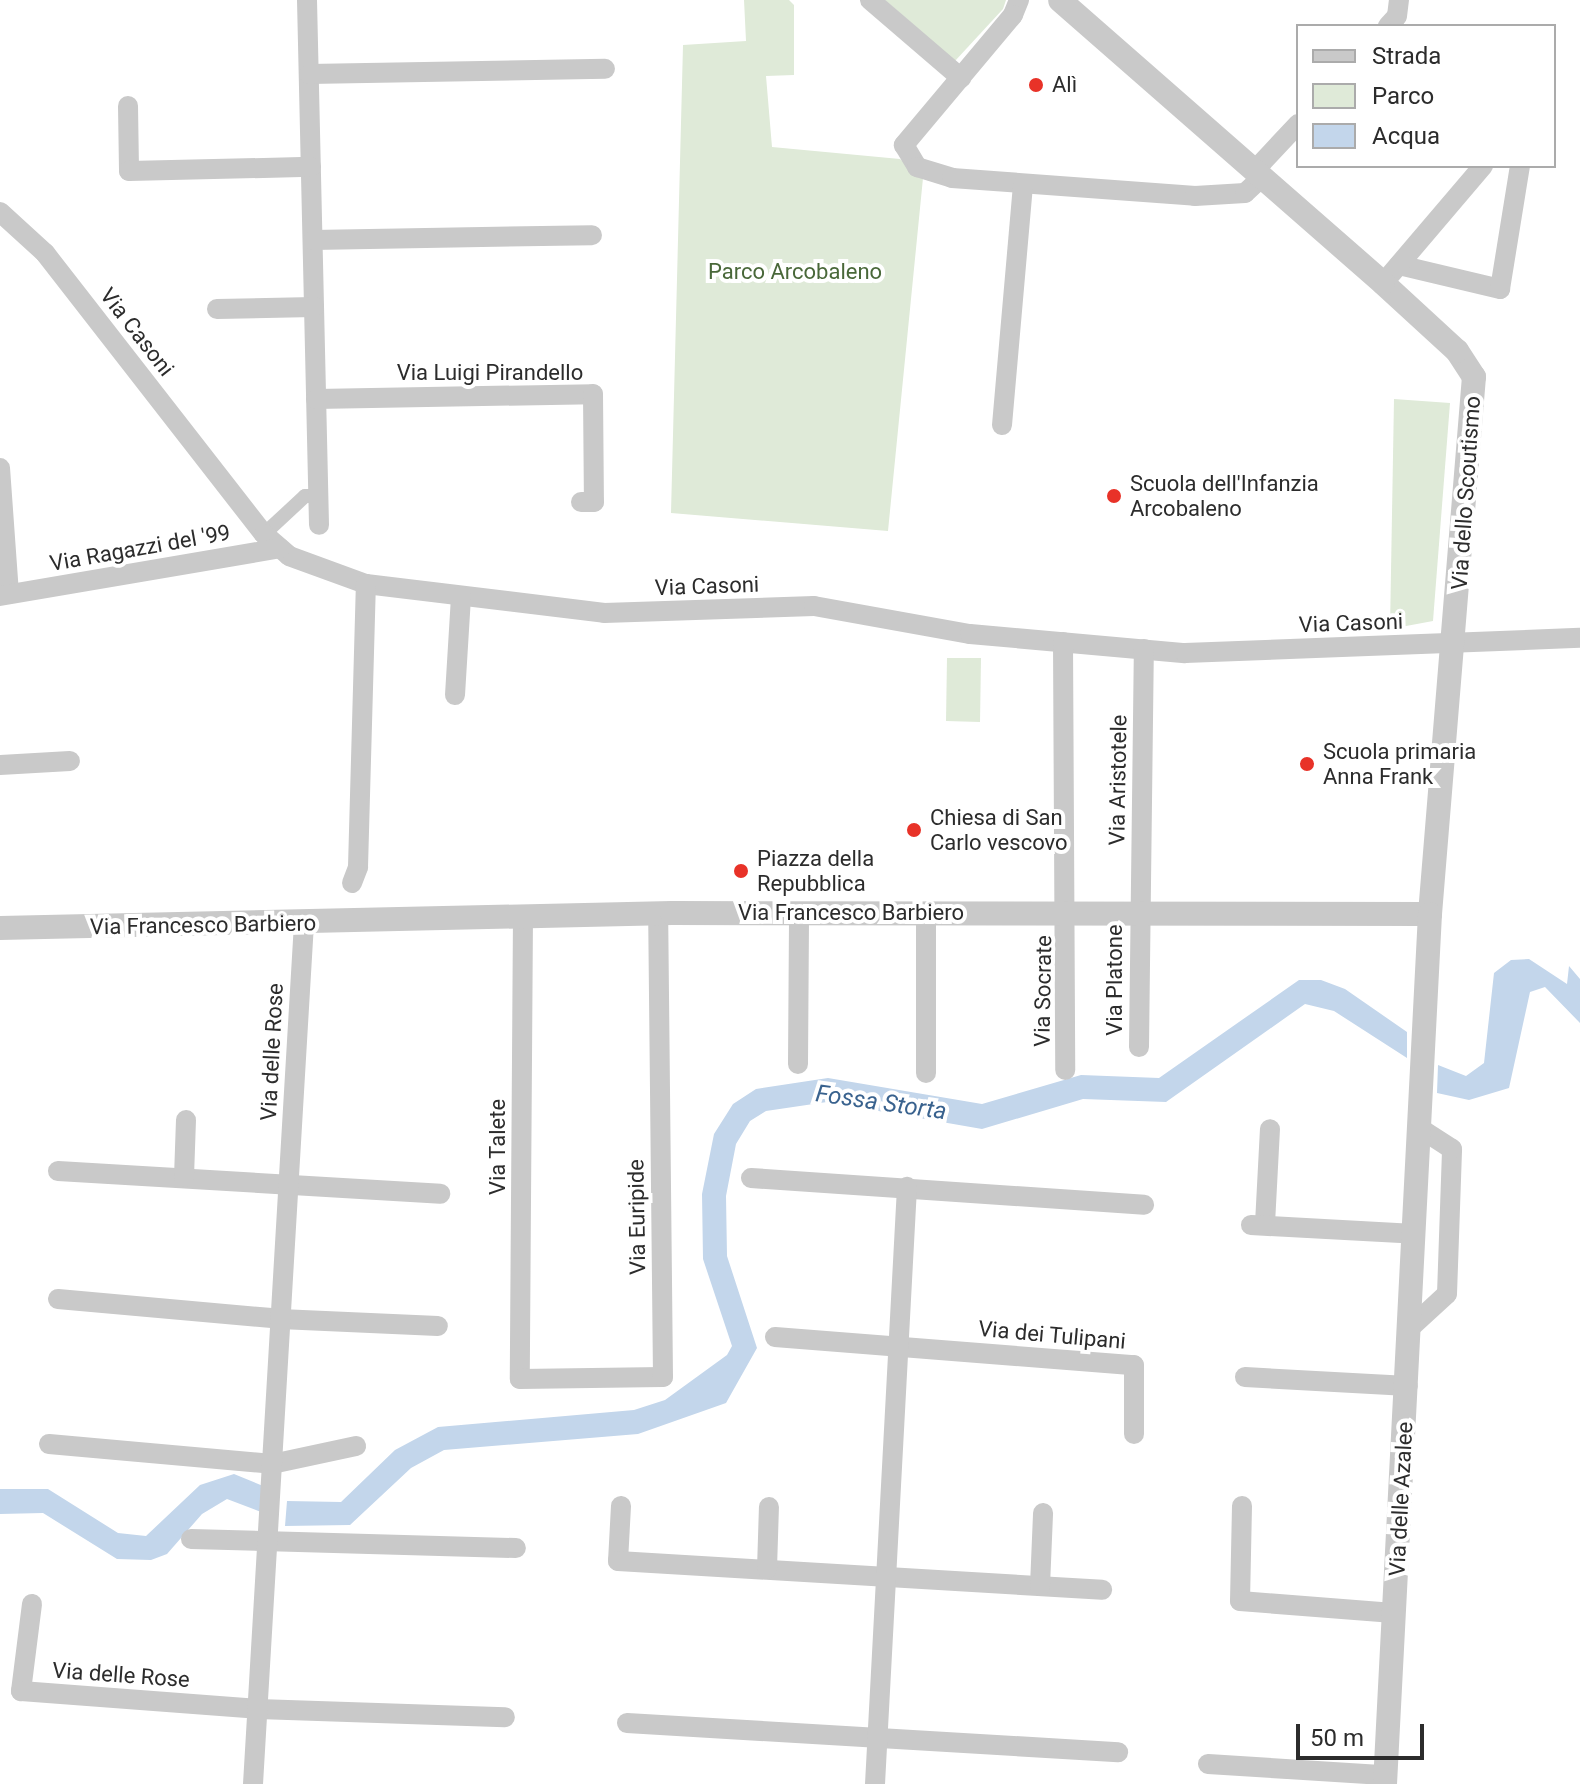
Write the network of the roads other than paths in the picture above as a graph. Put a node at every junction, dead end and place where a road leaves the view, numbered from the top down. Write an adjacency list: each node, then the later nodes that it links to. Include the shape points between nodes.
1 (307, 0): 8 (street)
2 (870, 0): 9 (street)
3 (1019, 0): 9 (street, via 1013,15)
4 (1060, 0): 15 (street, Via dello Scoutismo)
5 (1399, 0): 6 (street)
6 (1390, 24)
7 (605, 69): 8 (street)
8 (309, 74): 12 (street)
9 (961, 78): 16 (street, via 904,145 907,157 921,170)
10 (128, 106): 12 (street, via 129,171)
11 (1296, 127): 15 (street)
12 (311, 167): 19 (street)
13 (1481, 168): 20 (street)
14 (1520, 168): 20 (street, Via dello Scoutismo, via 1500,289)
15 (1259, 173): 16 (street, via 1245,193 1232,195); 20 (street, Via dello Scoutismo)
16 (1023, 184): 24 (street)
17 (0, 212): 29 (street, Via Casoni, via 45,253)
18 (592, 235): 19 (street)
19 (313, 240): 21 (street)
20 (1391, 274): 36 (street, Via dello Scoutismo, via 1474,377)
21 (314, 307): 22 (street); 23 (street)
22 (217, 309)
23 (316, 399): 26 (street); 27 (street, Via Luigi Pirandello, via 593,394 594,502)
24 (1002, 425)
25 (0, 468): 32 (street, Via Ragazzi del '99)
26 (318, 496): 28 (street); 29 (street, via 305,496)
27 (581, 502)
28 (319, 525)
29 (264, 534): 30 (street, Via Casoni)
30 (280, 548): 31 (street, Via Casoni, via 319,570); 32 (street, Via Ragazzi del '99)
31 (366, 584): 33 (street, Via Casoni); 41 (street, via 358,867)
32 (4, 595)
33 (461, 596): 35 (street, Via Casoni, via 604,613 814,606 970,634); 38 (street)
34 (1580, 638): 36 (street, Via Casoni)
35 (1063, 642): 37 (street, Via Casoni); 46 (street, Via Socrate)
36 (1455, 643): 37 (street, Via Casoni, via 1185,653); 47 (street)
37 (1144, 649): 42 (street, Via Aristotele)
38 (455, 695)
39 (70, 761): 40 (street)
40 (0, 765)
41 (352, 883)
42 (1139, 912): 46 (street, Via Francesco Barbiero); 47 (street, Via Francesco Barbiero); 51 (street, Via Platone)
43 (658, 913): 45 (street, Via Francesco Barbiero); 48 (street, Via Francesco Barbiero); 73 (street, Via Euripide, via 663,1377)
44 (926, 913): 45 (street, Via Francesco Barbiero); 46 (street, Via Francesco Barbiero); 54 (street)
45 (799, 914): 52 (street)
46 (1068, 914): 53 (street, Via Socrate)
47 (1430, 914): 56 (street, Via delle Azalee)
48 (523, 915): 49 (street, Via Francesco Barbiero); 73 (street, Via Talete)
49 (304, 924): 50 (street, Via Francesco Barbiero); 61 (street, Via delle Rose)
50 (0, 928)
51 (1139, 1047)
52 (798, 1064)
53 (1065, 1070)
54 (926, 1073)
55 (186, 1120): 59 (street)
56 (1420, 1128): 65 (street, Via delle Azalee); 69 (street, via 1452,1149 1447,1294)
57 (1270, 1129): 65 (street, via 1258,1225)
58 (58, 1171): 59 (street)
59 (184, 1177): 61 (street)
60 (751, 1178): 62 (street)
61 (288, 1184): 63 (street); 67 (street, Via delle Rose)
62 (907, 1187): 64 (street); 71 (street)
63 (440, 1194)
64 (1144, 1205)
65 (1415, 1234): 69 (street, Via delle Azalee)
66 (58, 1299): 67 (street)
67 (280, 1319): 68 (street); 78 (street, Via delle Rose)
68 (438, 1326)
69 (1410, 1328): 74 (street, Via delle Azalee)
70 (775, 1337): 71 (street, Via dei Tulipani)
71 (898, 1347): 75 (street, Via dei Tulipani, via 1134,1365); 87 (street)
72 (1245, 1377): 74 (street)
73 (520, 1379)
74 (1408, 1386): 91 (street, Via delle Azalee)
75 (1134, 1434)
76 (49, 1444): 78 (street)
77 (356, 1446): 78 (street)
78 (272, 1464): 84 (street, Via delle Rose)
79 (621, 1506): 86 (street, via 618,1561)
80 (1242, 1506): 91 (street, via 1240,1601)
81 (769, 1507): 86 (street)
82 (1043, 1513): 88 (street)
83 (191, 1539): 84 (street)
84 (267, 1543): 85 (street); 92 (street, Via delle Rose)
85 (516, 1548)
86 (767, 1569): 87 (street)
87 (887, 1579): 88 (street); 95 (street)
88 (1040, 1586): 89 (street)
89 (1102, 1590)
90 (32, 1604): 92 (street, Via delle Rose, via 21,1691)
91 (1394, 1613): 98 (street, Via delle Azalee)
92 (258, 1709): 93 (street, Via delle Rose); 99 (street, Via delle Rose)
93 (505, 1717)
94 (627, 1723): 95 (street)
95 (879, 1739): 96 (street); 100 (street)
96 (1118, 1752)
97 (1208, 1764): 98 (street, Via delle Azalee)
98 (1385, 1779)
99 (253, 1784)
100 (875, 1784)

